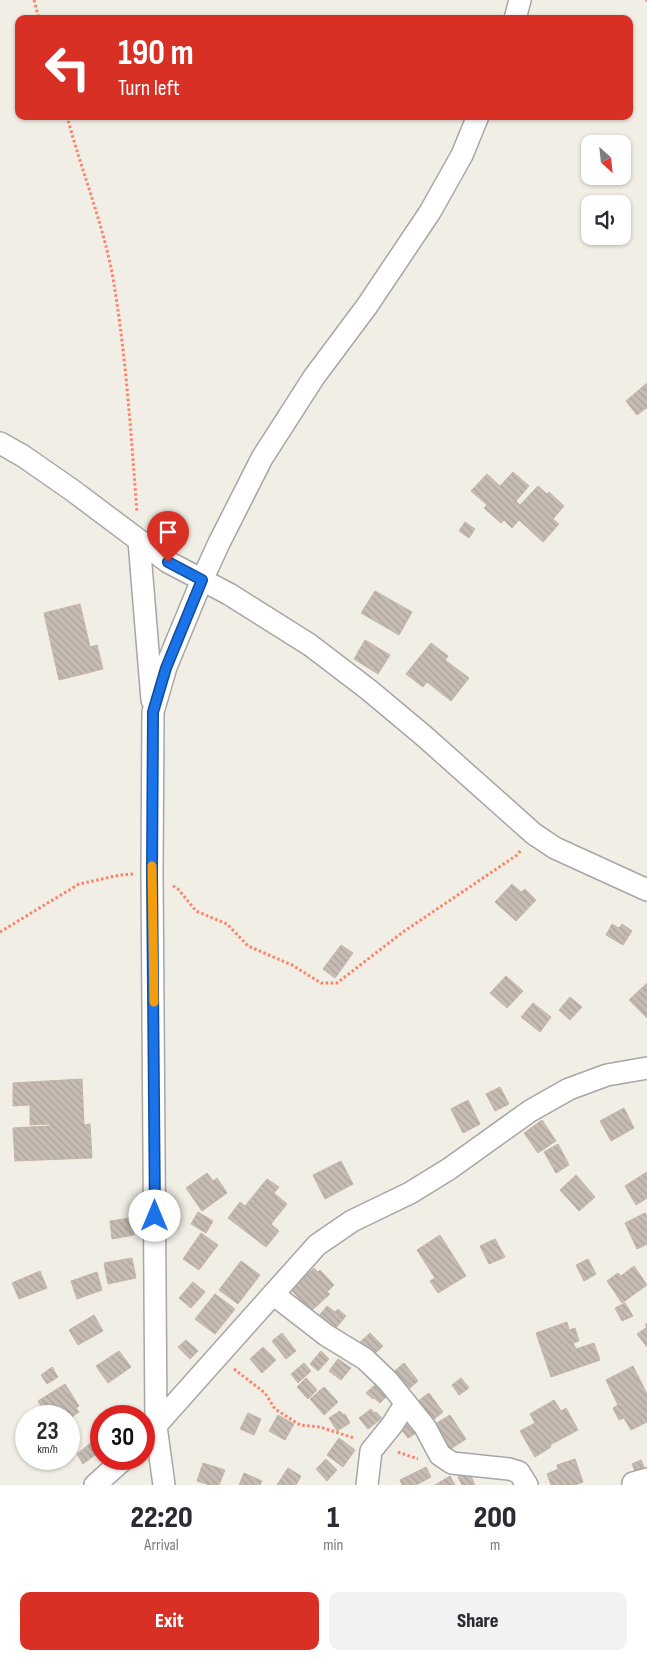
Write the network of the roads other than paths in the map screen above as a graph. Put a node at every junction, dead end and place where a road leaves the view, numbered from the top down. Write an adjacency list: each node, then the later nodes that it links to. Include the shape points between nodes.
1 (520, 0): 2 (street)
2 (516, 15)
3 (476, 120): 6 (street, via 462,155 430,212 367,306 314,377 262,458)
4 (0, 442): 5 (street, via 117,522)
5 (139, 541): 6 (street, via 168,562); 7 (street)
6 (202, 580): 7 (street, via 166,668); 8 (street, via 310,645 362,684 554,848)
7 (153, 712): 12 (street)
8 (647, 890)
9 (647, 1068): 10 (street, via 607,1075 569,1089 530,1111 450,1169 352,1222 317,1246)
10 (272, 1294): 11 (street, via 365,1359); 13 (street)
11 (406, 1403): 18 (street, via 371,1451); 19 (street, via 425,1427 440,1455 452,1463 519,1472)
12 (150, 1405)
13 (155, 1427)
14 (155, 1452): 17 (street)
15 (112, 1470): 16 (street)
16 (95, 1485)
17 (164, 1485)
18 (367, 1485)
19 (527, 1485)

